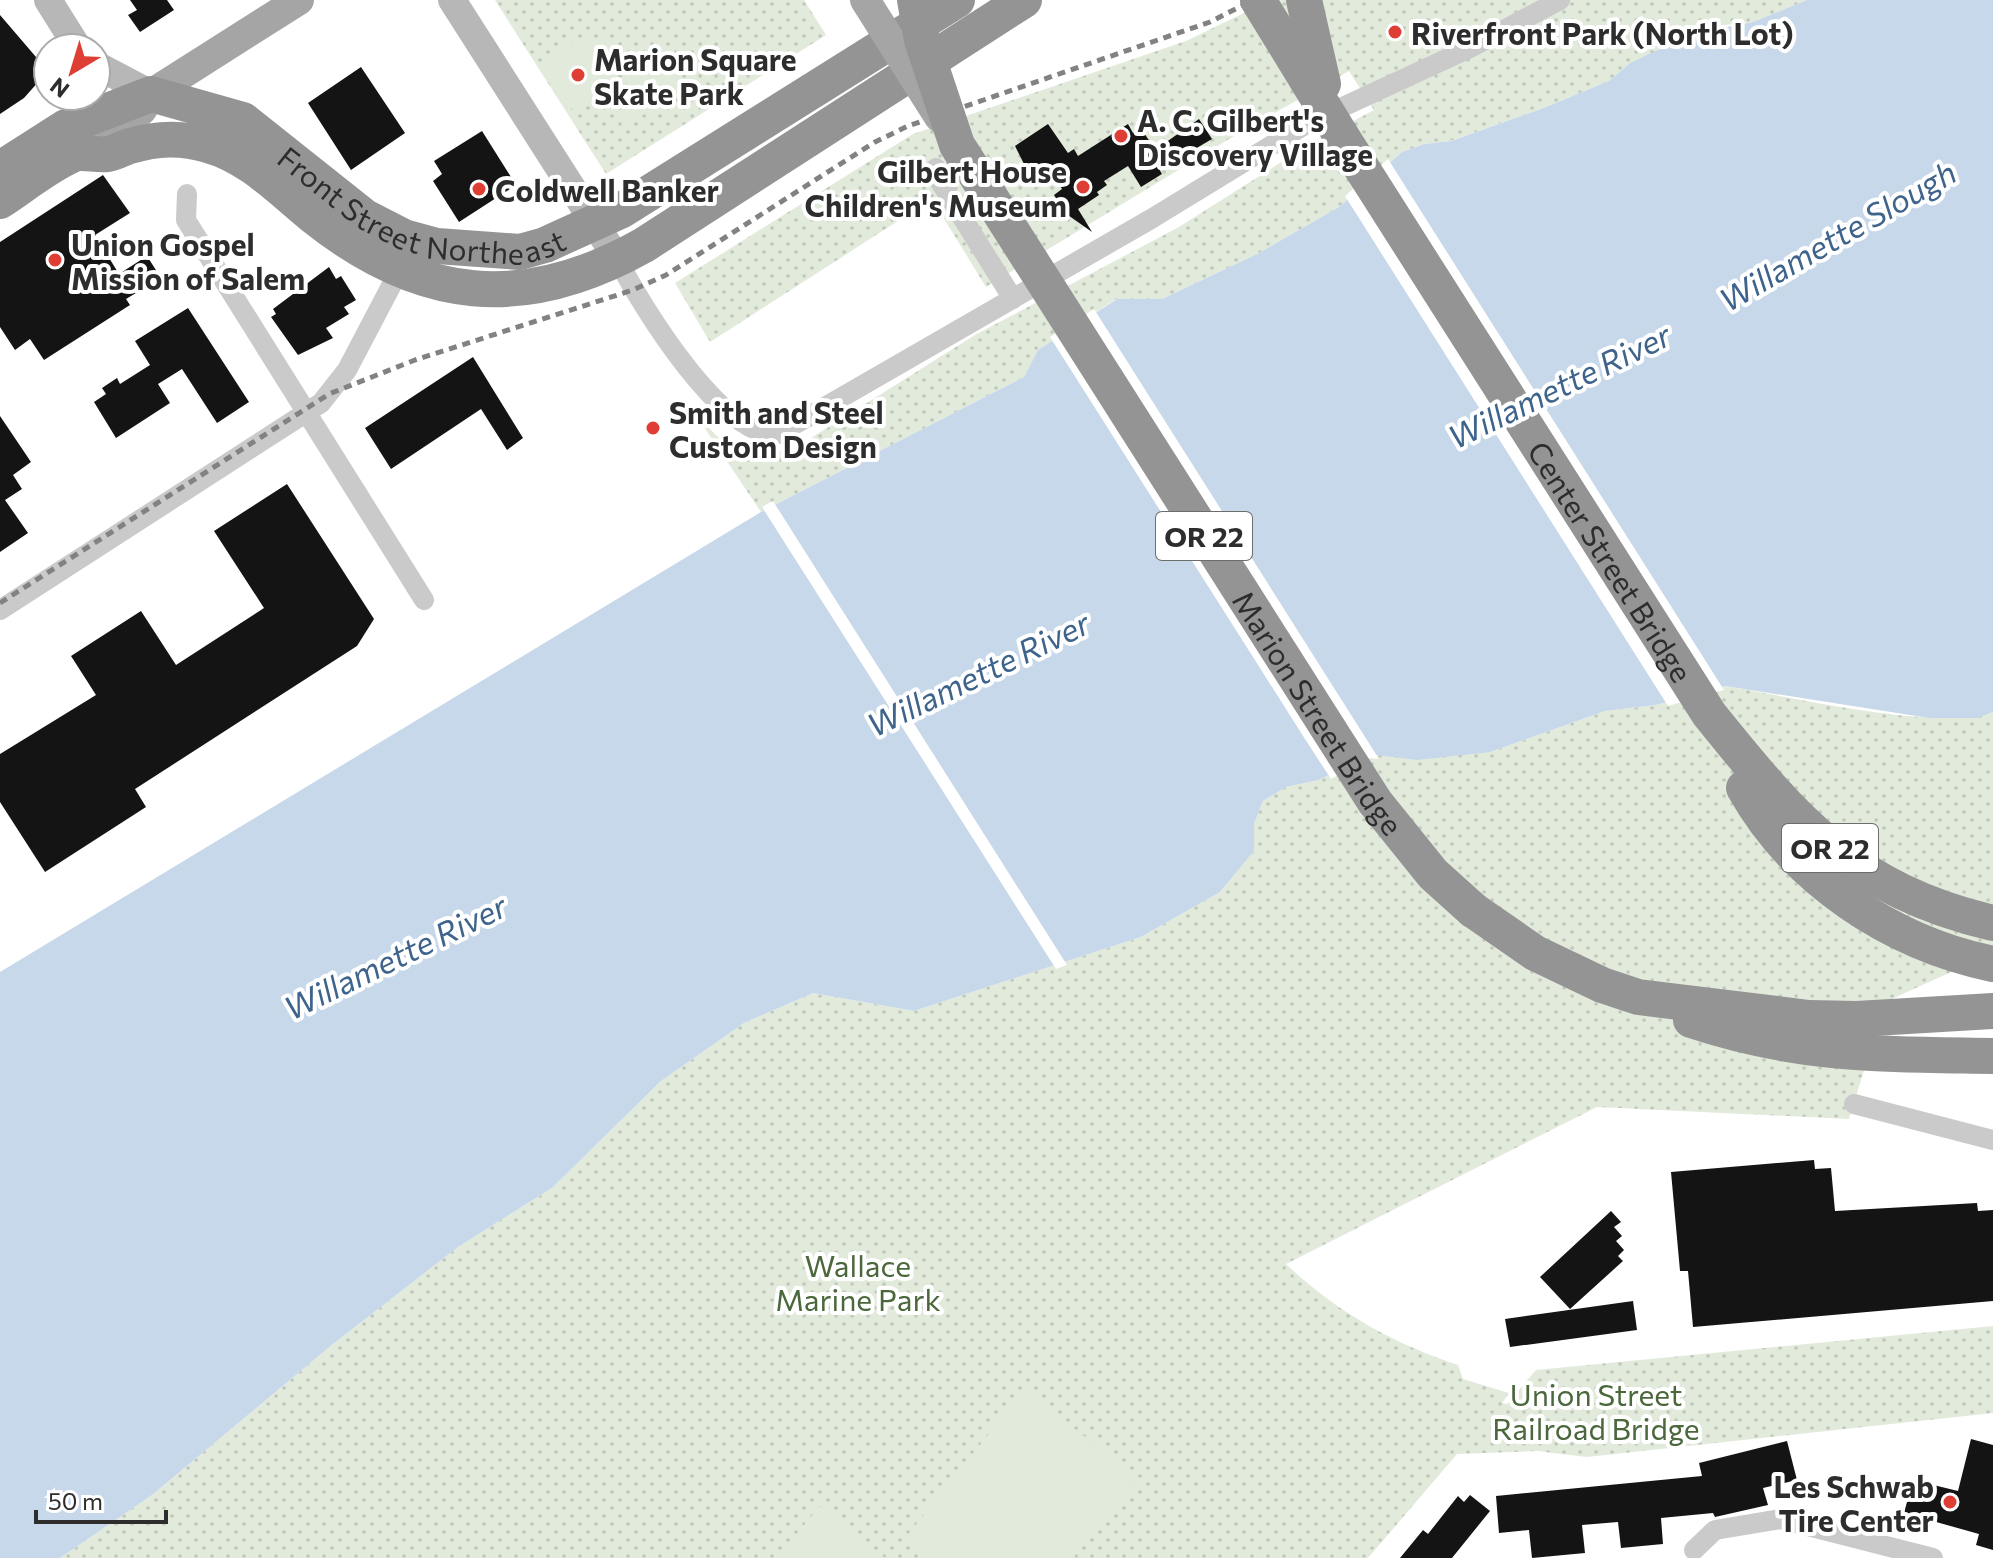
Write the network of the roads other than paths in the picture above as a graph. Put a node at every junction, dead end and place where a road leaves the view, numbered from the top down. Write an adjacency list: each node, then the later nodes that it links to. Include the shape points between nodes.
1 (48, 0): 11 (street)
2 (299, 0): 13 (main road)
3 (452, 0): 20 (street)
4 (865, 0): 16 (main road, Marion Street Bridge, bridge)
5 (957, 0): 10 (highway, Front Street Northeast)
6 (1024, 0): 22 (highway, Front Street Northeast)
7 (1258, 0): 15 (highway, Center Street Bridge, bridge)
8 (1304, 0): 15 (highway, OR 22, bridge, via 1315,62)
9 (1560, 0): 24 (street, via 1308,123)
10 (912, 8): 16 (highway, OR 22, bridge); 20 (highway, Front Street Northeast)
11 (67, 32)
12 (112, 73): 13 (street)
13 (151, 94): 14 (highway); 21 (highway, Front Street Northeast, via 243,120 365,217 422,243)
14 (80, 123): 17 (highway); 19 (highway); 23 (highway, Front Street Northeast, via 108,154 163,138 211,146 270,179 347,241)
15 (1340, 134): 28 (highway, Center Street Bridge / OR 22)
16 (946, 156): 24 (street, via 937,177); 31 (highway, Marion Street Bridge / OR 22, bridge, via 1405,842 1453,894 1503,933 1568,970)
17 (0, 169)
18 (187, 194): 25 (street, via 186,220)
19 (0, 201)
20 (595, 224): 21 (highway, Front Street Northeast, via 520,252); 22 (street)
21 (450, 247): 23 (highway)
22 (618, 260): 23 (highway, Front Street Northeast, via 558,283 510,288 465,287); 24 (street, via 673,352 751,430 767,435 785,431)
23 (399, 271): 25 (street, via 347,370)
24 (1013, 299)
25 (307, 413): 26 (street); 27 (street)
26 (424, 600)
27 (0, 610)
28 (1709, 714): 29 (highway, Center Street Bridge / OR 22, via 1776,798 1835,852 1917,899); 30 (highway, Center Street Bridge / OR 22, via 1759,815 1823,882 1899,931)
29 (1993, 923)
30 (1993, 964)
31 (1638, 997): 32 (highway, Marion Street Bridge / OR 22, via 1809,1018); 33 (highway, via 1692,1021 1805,1050)
32 (1993, 1011)
33 (1993, 1056)
34 (1854, 1104): 35 (street)
35 (1993, 1140)
36 (1694, 1550): 37 (street, via 1715,1530 1780,1519)
37 (1933, 1558)

